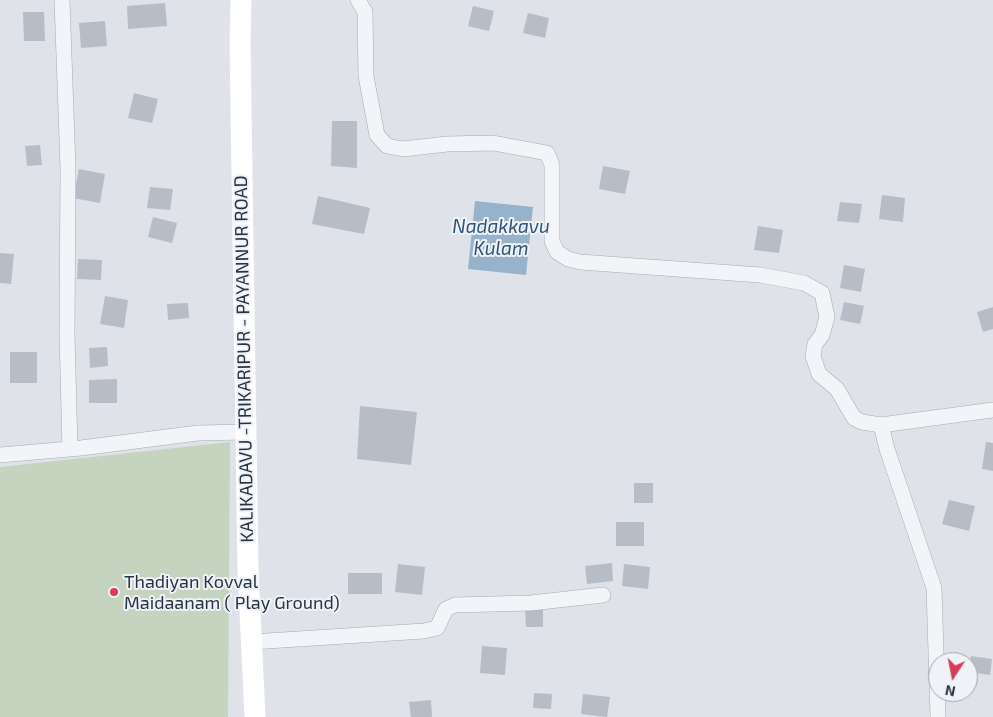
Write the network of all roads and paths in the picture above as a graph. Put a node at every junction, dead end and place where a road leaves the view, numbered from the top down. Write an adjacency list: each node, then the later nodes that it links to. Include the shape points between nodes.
1 (62, 0): 7 (street, via 68,168)
2 (241, 0): 6 (main road, KALIKADAVU -TRIKARIPUR - PAYANNUR ROAD)
3 (358, 0): 5 (street, via 365,12 366,76 377,135 387,146 403,149 493,143 547,153 552,165 552,241 556,252 568,259 617,266 760,275 804,283 822,293 828,317 812,356 819,374 837,389 854,418)
4 (993, 410): 5 (street)
5 (881, 425): 12 (street, via 934,588)
6 (245, 432): 7 (street, via 198,432); 10 (main road, KALIKADAVU -TRIKARIPUR - PAYANNUR ROAD)
7 (70, 449): 8 (street)
8 (0, 455)
9 (603, 595): 10 (street, via 531,603 455,605 446,609 437,628 424,631)
10 (251, 642): 11 (main road, KALIKADAVU -TRIKARIPUR - PAYANNUR ROAD)
11 (255, 717)
12 (938, 717)

